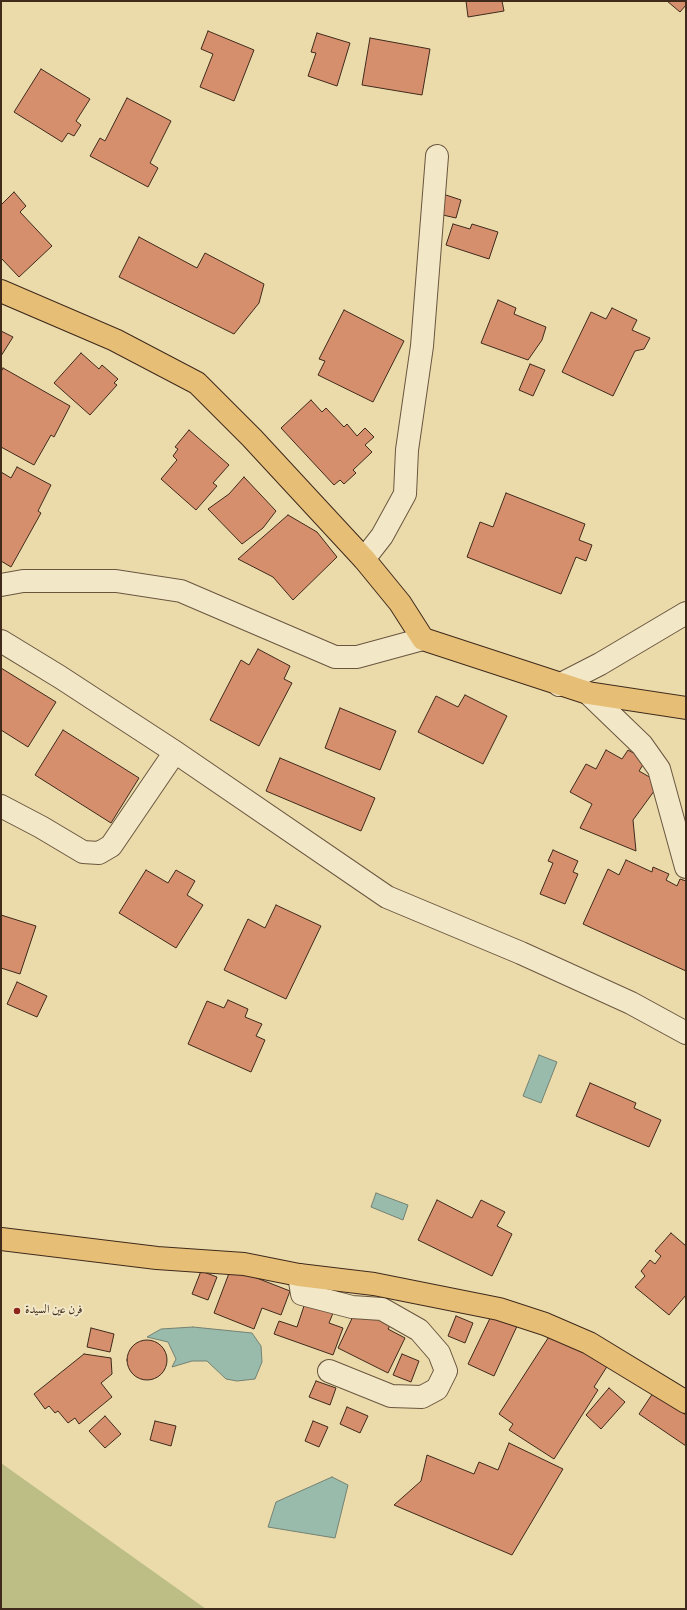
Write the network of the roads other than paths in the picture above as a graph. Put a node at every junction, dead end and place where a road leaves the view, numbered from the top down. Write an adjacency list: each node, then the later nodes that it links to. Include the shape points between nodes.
1 (437, 156): 3 (street, via 422,346 407,450 405,494 382,536)
2 (1, 290): 3 (main road, via 115,340 196,383 252,438)
3 (364, 559): 6 (main road, via 400,602)
4 (1, 585): 6 (street, via 23,581 116,581 181,591 334,657 357,657)
5 (686, 613): 8 (street)
6 (423, 639): 8 (main road)
7 (1, 641): 11 (street)
8 (559, 685): 9 (main road)
9 (588, 693): 10 (main road); 13 (street, via 642,745 659,769)
10 (686, 708)
11 (175, 752): 12 (street, via 111,846 99,854 83,852); 14 (street, via 387,897 631,1003)
12 (1, 806)
13 (686, 867)
14 (686, 1033)
15 (1, 1239): 16 (main road, via 157,1258 244,1264)
16 (298, 1275): 17 (street, via 302,1294 352,1307 382,1309 418,1330 439,1353 446,1372 437,1389 422,1397 391,1396); 18 (main road, via 374,1284 499,1309 545,1324 589,1343)
17 (329, 1371)
18 (686, 1402)

